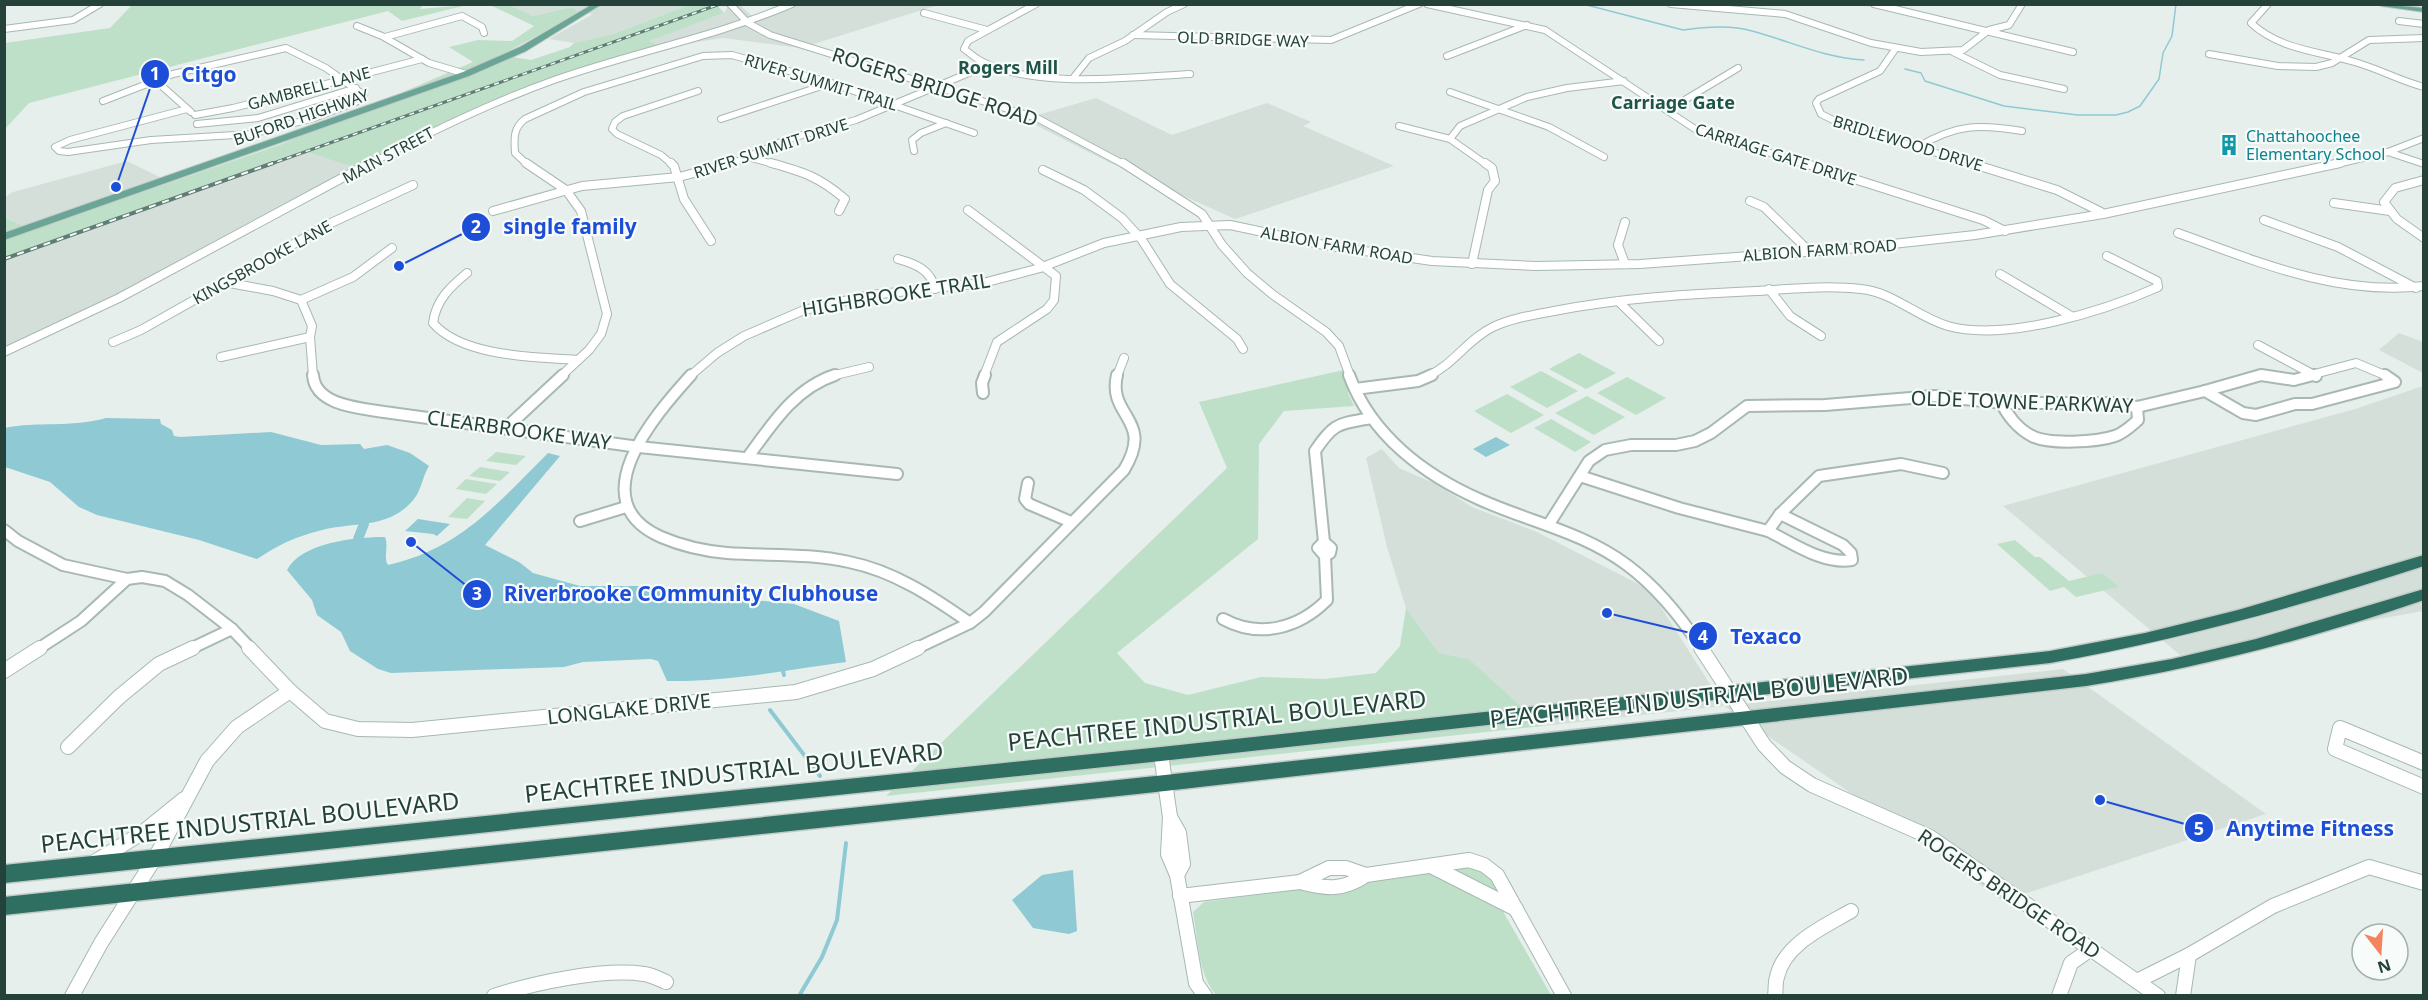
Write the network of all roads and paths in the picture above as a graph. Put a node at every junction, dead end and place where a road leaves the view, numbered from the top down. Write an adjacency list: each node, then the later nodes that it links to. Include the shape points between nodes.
1 (100, 4): 21 (street, via 73,20)
2 (599, 4): 38 (main road, BUFORD HIGHWAY, via 547,36)
3 (730, 4): 17 (street, ROGERS BRIDGE ROAD)
4 (792, 4): 17 (street, MAIN STREET)
5 (1036, 4): 22 (street)
6 (1184, 4): 25 (street)
7 (1419, 4): 25 (street, OLD BRIDGE WAY, via 1331,40)
8 (1427, 4): 19 (street, CARRIAGE GATE DRIVE)
9 (1671, 4): 28 (street, via 1788,15)
10 (1874, 4): 23 (street)
11 (2022, 4): 23 (street, via 2009,25)
12 (2268, 4): 33 (street, via 2251,23 2257,30 2280,42)
13 (2381, 4): 14 (main road)
14 (2424, 10)
15 (924, 13): 22 (street)
16 (2400, 21): 18 (street)
17 (748, 23): 46 (street, ROGERS BRIDGE ROAD, via 781,38); 120 (street, MAIN STREET, via 555,80 487,107 414,140 119,298)
18 (2424, 24)
19 (1527, 25): 32 (street); 44 (street, CARRIAGE GATE DRIVE, via 1554,34)
20 (357, 26): 26 (street)
21 (4, 29)
22 (987, 30): 35 (street, via 968,41 964,49)
23 (1986, 32): 29 (street, via 1974,46); 30 (street)
24 (484, 33): 26 (street, via 482,27 462,16)
25 (1133, 35): 41 (street, via 1097,52 1079,65)
26 (385, 37): 34 (street)
27 (2424, 38): 33 (street, via 2369,40)
28 (1896, 48): 29 (street); 70 (street, BRIDLEWOOD DRIVE, via 1880,71 1819,99 1816,104 1821,114 1831,120)
29 (1953, 52): 49 (street, via 2000,75)
30 (2073, 52)
31 (2209, 54): 36 (street)
32 (1447, 56)
33 (2339, 58): 36 (street, via 2316,67); 47 (street)
34 (422, 59): 38 (street); 42 (street, GAMBRELL LANE)
35 (988, 65): 41 (street, via 1031,76); 46 (street, RIVER SUMMIT DRIVE)
36 (2288, 67): 40 (street)
37 (1738, 68): 54 (street, via 1678,104)
38 (466, 74): 62 (main road, BUFORD HIGHWAY)
39 (1190, 74): 41 (street)
40 (2294, 75)
41 (1074, 77)
42 (342, 79): 43 (street, via 286,48); 48 (street); 57 (street, GAMBRELL LANE)
43 (155, 80): 52 (street); 55 (street)
44 (1624, 81): 54 (street, CARRIAGE GATE DRIVE); 56 (street, via 1547,92)
45 (831, 83): 53 (street, RIVER SUMMIT TRAIL); 59 (street); 81 (street, RIVER SUMMIT TRAIL, via 732,55 717,55 695,58 584,92 525,119 517,125 514,137 515,153)
46 (938, 87): 53 (street, RIVER SUMMIT DRIVE); 91 (street, ROGERS BRIDGE ROAD, via 1056,127 1194,207)
47 (2424, 87)
48 (356, 88): 58 (street, via 364,93 362,99); 61 (street, via 258,118)
49 (2064, 89)
50 (698, 91): 78 (street, via 622,116 612,125 618,134 668,160)
51 (1450, 92): 56 (street)
52 (103, 101)
53 (895, 104): 60 (street, RIVER SUMMIT TRAIL); 74 (street, RIVER SUMMIT DRIVE, via 856,120 788,139)
54 (1660, 106): 92 (street, CARRIAGE GATE DRIVE, via 1695,129 1717,137 1983,220)
55 (187, 109): 57 (street); 66 (street)
56 (1500, 109): 69 (street, via 1460,126); 75 (street, via 1578,139)
57 (195, 116): 61 (street, via 199,119)
58 (314, 118): 62 (street); 67 (street, via 252,134)
59 (721, 119)
60 (946, 123): 65 (street, RIVER SUMMIT TRAIL); 72 (street, via 912,140)
61 (197, 124): 67 (street)
62 (325, 125): 95 (main road, BUFORD HIGHWAY)
63 (1399, 126): 69 (street)
64 (2022, 131): 70 (street, via 1964,126 1940,133)
65 (974, 133)
66 (86, 136): 71 (street); 71 (street, via 55,147 63,152)
67 (187, 138): 71 (street)
68 (2424, 138): 73 (street, ALBION FARM ROAD)
69 (1450, 139): 102 (street, via 1492,168 1495,181 1488,190)
70 (1918, 147): 88 (street, BRIDLEWOOD DRIVE, via 2057,190)
71 (87, 149)
72 (914, 151)
73 (2388, 152): 76 (street); 88 (street, ALBION FARM ROAD)
74 (748, 157): 78 (street, RIVER SUMMIT DRIVE); 86 (street, via 824,181 845,199)
75 (1604, 157)
76 (2424, 164)
77 (1043, 170): 94 (street, via 1095,197)
78 (679, 177): 81 (street, RIVER SUMMIT DRIVE); 97 (street, via 684,199)
79 (2424, 180): 87 (street, via 2388,192 2384,202)
80 (412, 185): 107 (street, KINGSBROOKE LANE, via 331,223)
81 (566, 190): 85 (street, RIVER SUMMIT DRIVE); 123 (street, RIVER SUMMIT TRAIL, via 581,211 607,314 601,334)
82 (1750, 201): 99 (street, via 1764,207)
83 (2334, 203): 87 (street)
84 (968, 210): 104 (street)
85 (493, 211)
86 (839, 211)
87 (2390, 211): 96 (street)
88 (2101, 212): 92 (street, ALBION FARM ROAD)
89 (2264, 220): 108 (street, via 2338,247)
90 (1625, 222): 103 (street, via 1618,245)
91 (1210, 224): 94 (street, HIGHBROOKE TRAIL); 102 (street, ALBION FARM ROAD, via 1354,251); 126 (street, ROGERS BRIDGE ROAD, via 1222,245 1247,273 1339,346)
92 (2005, 231): 99 (street, ALBION FARM ROAD)
93 (2178, 233): 108 (street, via 2300,276 2365,287)
94 (1138, 235): 104 (street, HIGHBROOKE TRAIL); 119 (street, via 1170,284 1237,339)
95 (4, 237)
96 (2424, 238)
97 (711, 241)
98 (392, 248): 111 (street, via 353,277)
99 (1809, 251): 103 (street, ALBION FARM ROAD)
100 (2106, 256): 113 (street, via 2157,281 2158,287 2120,304)
101 (898, 259): 109 (street, via 926,270)
102 (1472, 264): 103 (street, ALBION FARM ROAD)
103 (1625, 264)
104 (1044, 267): 109 (street, HIGHBROOKE TRAIL, via 978,284); 128 (street, via 1056,276 1054,300 1047,309 997,342 982,383)
105 (467, 273): 123 (street, via 446,291 433,311 433,323 441,333 480,347)
106 (2000, 274): 113 (street)
107 (224, 282): 111 (street); 117 (street, KINGSBROOKE LANE)
108 (2420, 287)
109 (935, 289): 133 (street, HIGHBROOKE TRAIL, via 837,301 794,312 747,332 696,368 658,414)
110 (1769, 289): 112 (street); 113 (street, via 1863,289 1885,295 1930,319 1970,331 2017,329); 114 (street, via 1790,316)
111 (301, 300): 115 (street, CLEARBROOKE WAY, via 312,326)
112 (1618, 301): 116 (street); 126 (street, via 1521,317 1475,338 1438,372 1418,381)
113 (2071, 316)
114 (1821, 336)
115 (310, 337): 121 (street); 132 (street, CLEARBROOKE WAY, via 313,380 322,395 346,405 384,412)
116 (1659, 341)
117 (113, 342)
118 (2258, 345): 125 (street)
119 (1243, 349)
120 (4, 352)
121 (221, 357)
122 (1124, 358): 142 (street, LONGLAKE DRIVE, via 1115,390 1134,431 1135,448 1120,474)
123 (578, 360): 132 (street, RIVER SUMMIT TRAIL)
124 (869, 367): 134 (street, via 825,377 797,394)
125 (2316, 376): 127 (street, OLDE TOWNE PARKWAY, via 2294,380 2261,375); 127 (street, OLDE TOWNE PARKWAY, via 2356,363 2395,382 2256,415 2243,413)
126 (1355, 390): 131 (street, ROGERS BRIDGE ROAD)
127 (2204, 390): 130 (street, OLDE TOWNE PARKWAY)
128 (983, 393)
129 (2001, 402): 130 (street, OLDE TOWNE PARKWAY, via 2112,403); 130 (street, via 2010,417 2033,436 2054,441 2112,437 2138,420); 137 (street, OLDE TOWNE PARKWAY, via 1935,396 1808,406 1747,406 1695,441 1605,450 1589,461)
130 (2137, 407)
131 (1367, 419): 143 (street, ROGERS BRIDGE ROAD, via 1444,483 1482,501); 149 (street, via 1328,432 1315,451 1324,542 1318,548 1325,556 1327,600 1300,622 1245,628)
132 (506, 428): 133 (street, CLEARBROOKE WAY)
133 (639, 447): 134 (street, CLEARBROOKE WAY); 139 (street, HIGHBROOKE TRAIL, via 623,478)
134 (748, 457): 136 (street, CLEARBROOKE WAY)
135 (1943, 473): 140 (street, via 1902,464 1819,476)
136 (897, 474)
137 (1580, 476): 143 (street, OLDE TOWNE PARKWAY); 145 (street)
138 (1028, 483): 142 (street, via 1025,499 1029,504)
139 (626, 507): 141 (street); 150 (street, via 639,525 688,548 759,556 819,557 874,569 924,590)
140 (1780, 514): 145 (street); 145 (street, via 1843,545 1852,560 1833,561)
141 (580, 520)
142 (1071, 522): 150 (street, LONGLAKE DRIVE)
143 (1550, 524): 154 (street, ROGERS BRIDGE ROAD, via 1626,564 1663,596 1684,621)
144 (4, 530): 147 (street, LONGLAKE DRIVE, via 63,565)
145 (1768, 531)
146 (2424, 560): 154 (highway, PEACHTREE INDUSTRIAL BOULEVARD, via 2252,613 2130,644 2050,657)
147 (127, 579): 151 (street, LONGLAKE DRIVE, via 165,581); 152 (street, via 81,621)
148 (2424, 594): 155 (highway, PEACHTREE INDUSTRIAL BOULEVARD, via 2289,637 2129,674)
149 (1223, 619)
150 (970, 623): 153 (street, LONGLAKE DRIVE, via 873,669 796,692 729,699 412,730 358,729 325,722)
151 (232, 629): 153 (street, LONGLAKE DRIVE); 156 (street, via 159,664)
152 (4, 671)
153 (290, 691): 161 (street, via 230,733 208,760)
154 (1728, 691): 155 (street, ROGERS BRIDGE ROAD); 157 (highway, PEACHTREE INDUSTRIAL BOULEVARD)
155 (1747, 718): 159 (highway, PEACHTREE INDUSTRIAL BOULEVARD); 174 (street, ROGERS BRIDGE ROAD, via 1764,745 1785,767 1812,785 1930,837)
156 (68, 747)
157 (1161, 754): 159 (street); 162 (highway, PEACHTREE INDUSTRIAL BOULEVARD)
158 (2424, 763): 160 (street, via 2340,728 2335,749)
159 (1166, 783): 169 (highway, PEACHTREE INDUSTRIAL BOULEVARD); 170 (street, via 1170,817 1166,835)
160 (2424, 787)
161 (191, 793): 162 (street); 163 (street, via 128,844)
162 (154, 859): 163 (highway, PEACHTREE INDUSTRIAL BOULEVARD); 169 (street)
163 (87, 866): 165 (highway, PEACHTREE INDUSTRIAL BOULEVARD)
164 (1434, 867): 166 (street); 172 (street); 172 (street, via 1469,860 1484,865 1497,875)
165 (4, 874)
166 (1366, 875): 167 (street, via 1346,868 1329,868); 167 (street, via 1337,890)
167 (1300, 882): 170 (street)
168 (2424, 883): 175 (street, via 2369,867 2273,906)
169 (133, 892): 171 (highway, PEACHTREE INDUSTRIAL BOULEVARD); 178 (street)
170 (1180, 896): 180 (street, via 1196,983)
171 (4, 906)
172 (1516, 909): 181 (street)
173 (1851, 911): 182 (street, via 1815,931 1791,952 1777,974)
174 (2091, 949): 176 (street, ROGERS BRIDGE ROAD); 183 (street, via 2071,963)
175 (2189, 955): 176 (street); 185 (street)
176 (2137, 981): 184 (street, ROGERS BRIDGE ROAD)
177 (666, 982): 179 (street, via 645,974 618,974 521,987)
178 (72, 996)
179 (494, 996)
180 (1205, 996)
181 (1564, 996)
182 (1775, 996)
183 (2060, 996)
184 (2158, 996)
185 (2183, 996)

